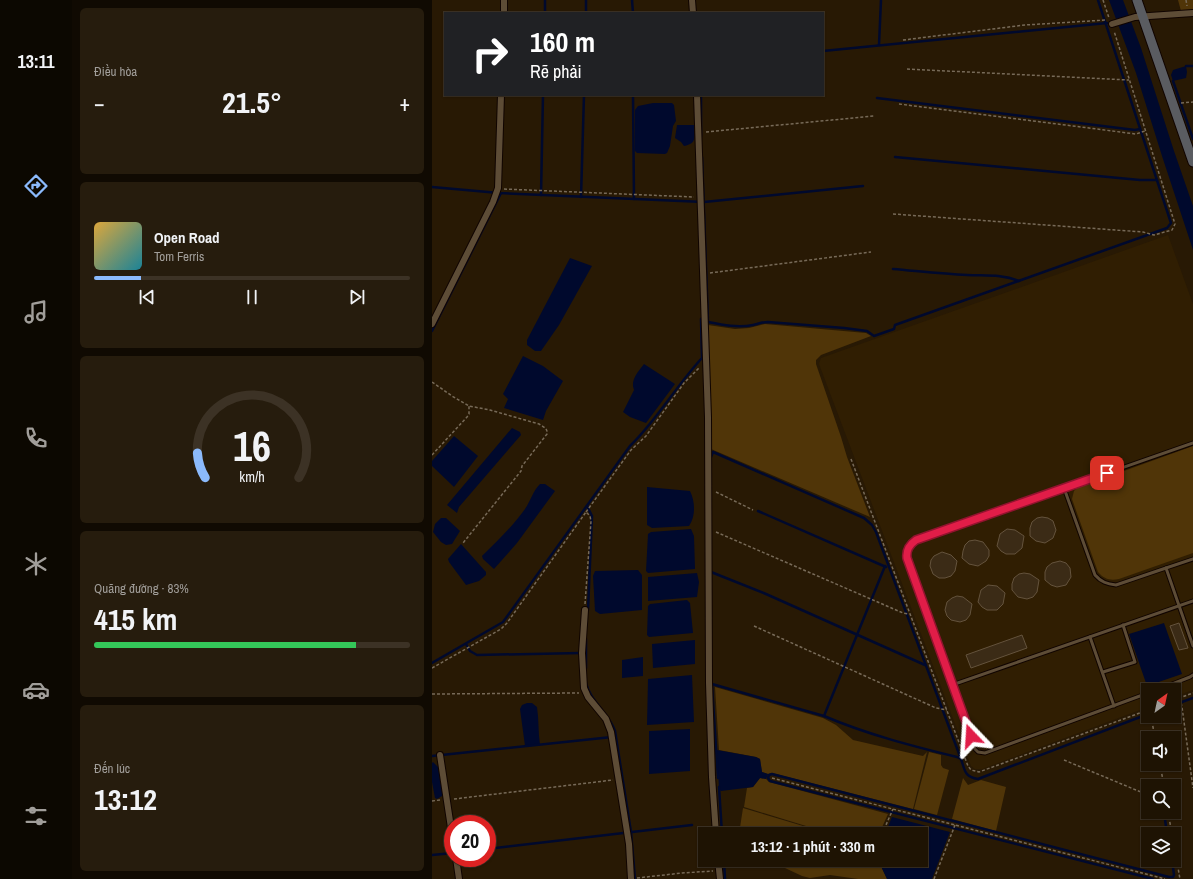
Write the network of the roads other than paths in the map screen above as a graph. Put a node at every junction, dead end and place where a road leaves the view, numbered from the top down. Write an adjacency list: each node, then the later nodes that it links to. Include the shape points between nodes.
1 (504, 0): 4 (street)
2 (692, 0): 5 (street)
3 (1136, 0): 7 (street)
4 (504, 12)
5 (693, 12)
6 (1193, 13): 7 (street)
7 (1139, 16): 8 (street); 11 (street)
8 (1112, 24)
9 (501, 96): 12 (street, via 498,188)
10 (697, 96): 31 (street, via 708,417 709,683)
11 (1193, 162)
12 (432, 324)
13 (1193, 443): 14 (lane)
14 (1064, 488): 16 (lane, via 1095,574 1100,580 1116,585); 26 (lane, via 916,540 909,547 907,558)
15 (1193, 559): 16 (lane)
16 (1166, 568): 18 (lane)
17 (1193, 601): 18 (lane)
18 (1179, 606): 20 (lane); 22 (lane)
19 (585, 610): 35 (street, via 582,669 585,693 609,725 611,732)
20 (1123, 625): 21 (lane); 23 (lane, via 1135,662)
21 (1090, 637): 23 (lane); 26 (lane)
22 (1193, 646)
23 (1103, 672): 28 (lane)
24 (1193, 675): 25 (lane)
25 (1176, 683)
26 (952, 685): 28 (lane, via 975,749 982,754)
27 (1141, 696): 28 (lane)
28 (1114, 706)
29 (440, 755): 30 (street)
30 (449, 815)
31 (716, 827)
32 (457, 867): 34 (street)
33 (719, 867): 36 (street)
34 (459, 879)
35 (631, 879)
36 (720, 879)

